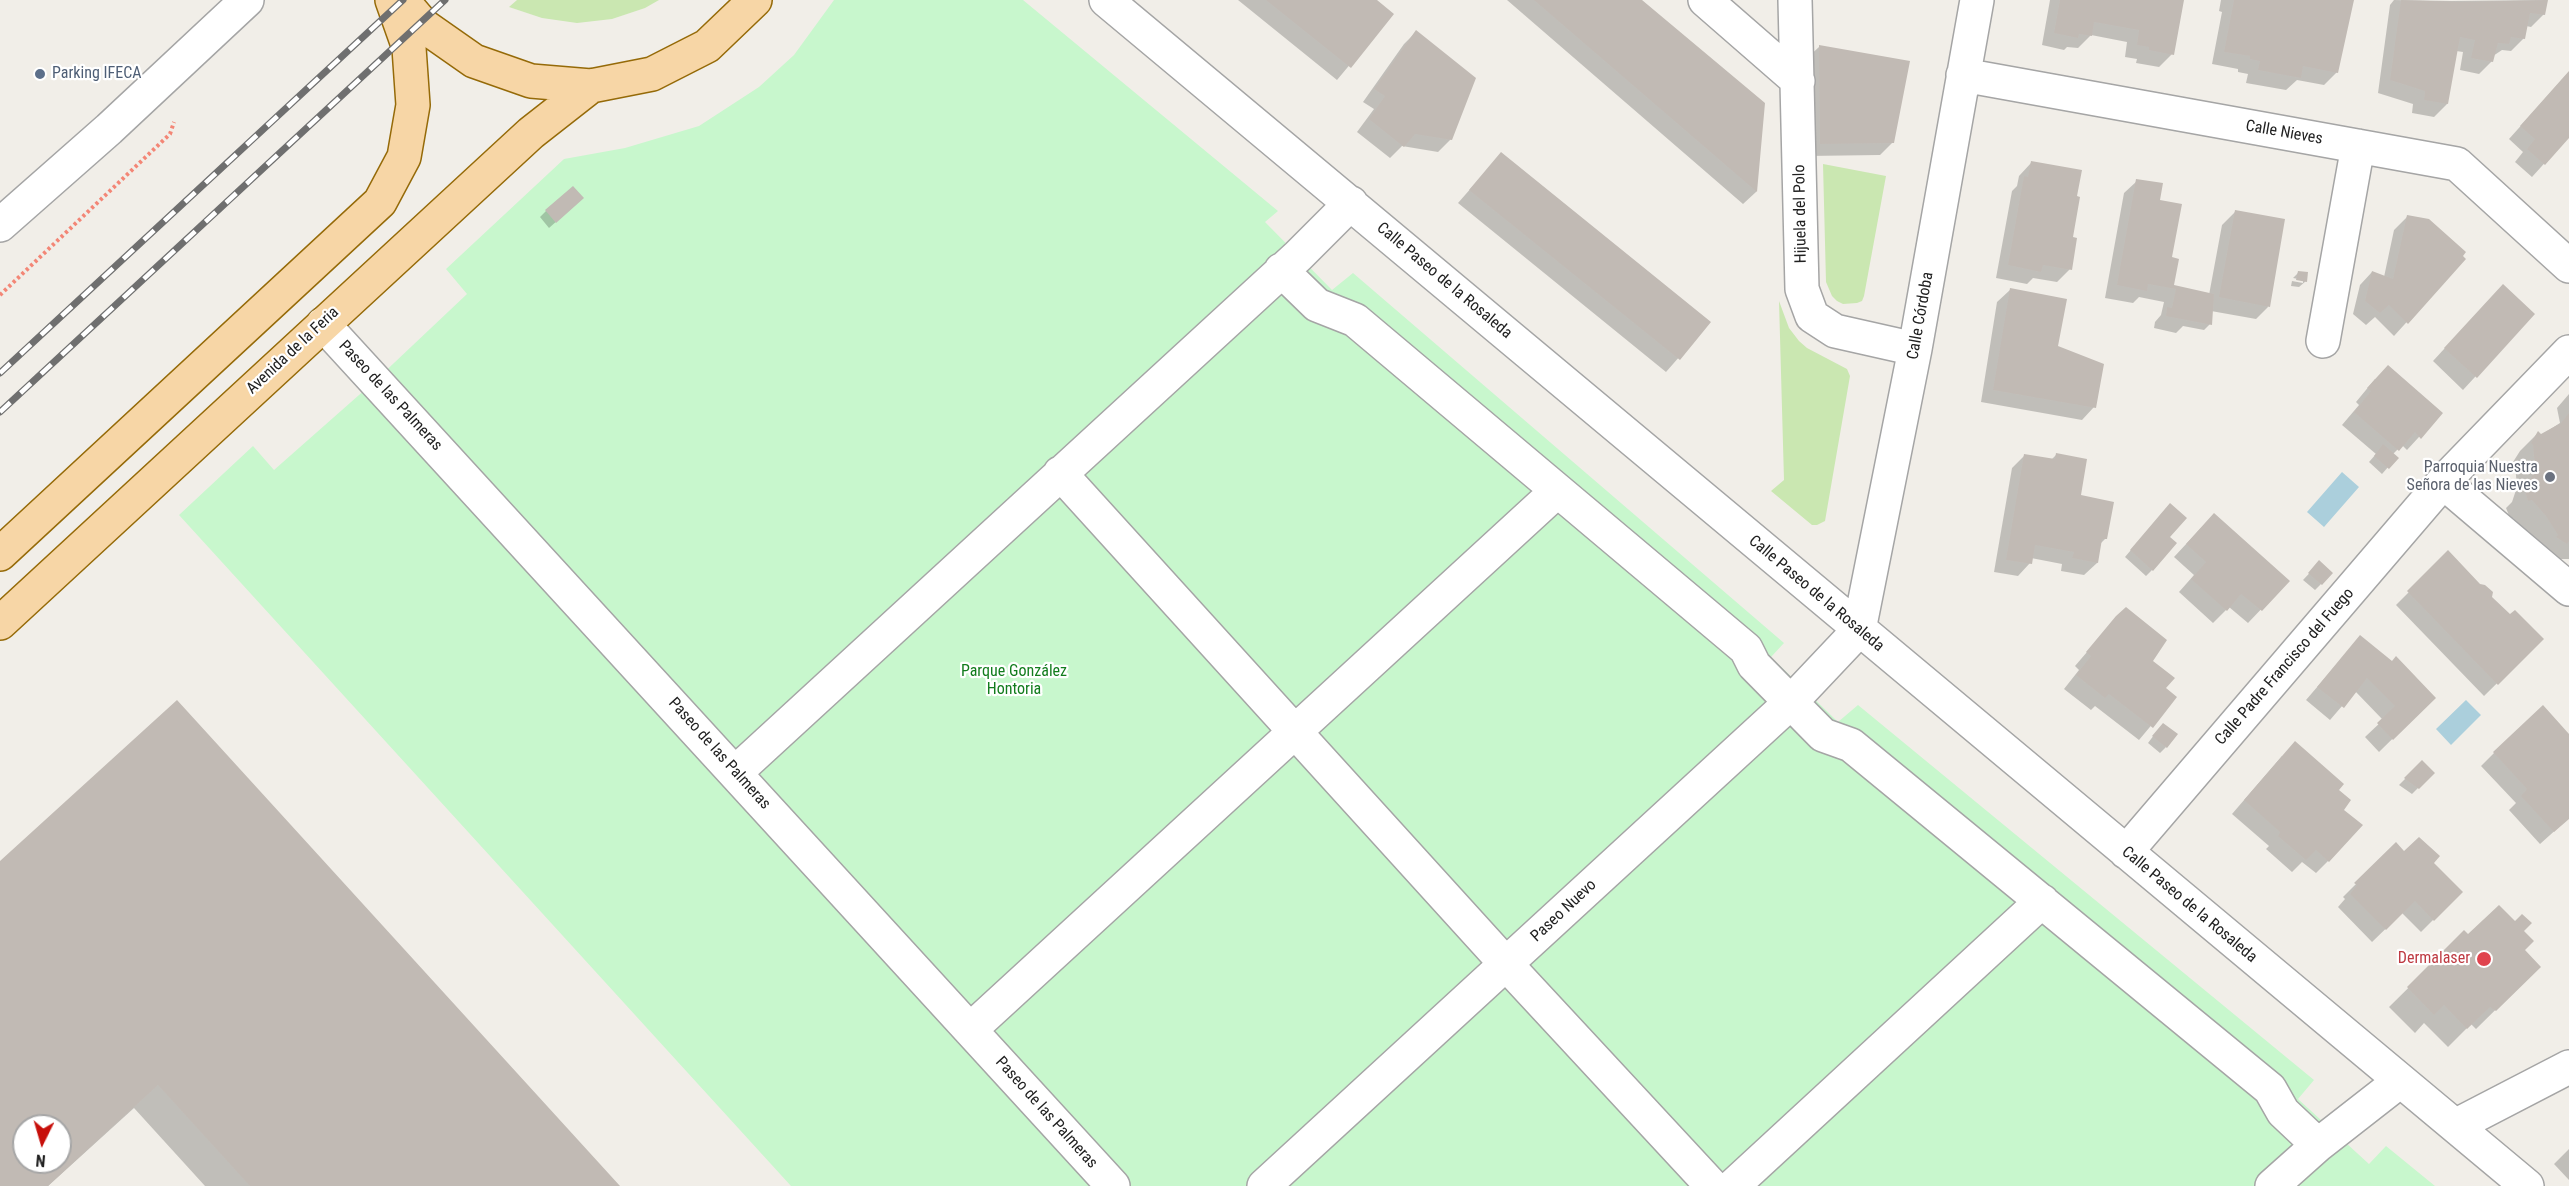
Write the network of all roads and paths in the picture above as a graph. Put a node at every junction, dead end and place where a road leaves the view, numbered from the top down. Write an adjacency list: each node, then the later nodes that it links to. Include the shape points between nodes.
1 (247, 0): 14 (street)
2 (392, 0): 24 (main road, via 409,48 413,105 404,157 380,202)
3 (402, 0): 11 (main road, via 424,26 474,61 531,81)
4 (755, 0): 11 (main road, via 707,46 652,74)
5 (1106, 0): 13 (street, Calle Paseo de la Rosaleda)
6 (1705, 0): 10 (street)
7 (1795, 0): 10 (street, Hijuela del Polo)
8 (1977, 0): 9 (street, Calle Córdoba)
9 (1963, 75): 12 (street, Calle Nieves); 19 (street, Calle Córdoba)
10 (1798, 81): 19 (street, Hijuela del Polo, via 1802,289 1812,316 1835,331)
11 (591, 86): 17 (main road, Avenida de la Feria, via 531,133)
12 (2358, 146): 15 (street, Calle Nieves, via 2457,164); 18 (street)
13 (1351, 203): 16 (street); 27 (street, Calle Paseo de la Rosaleda)
14 (0, 225)
15 (2569, 266)
16 (1281, 270): 21 (street); 23 (street, via 1317,305 1355,320)
17 (323, 324): 26 (main road, Avenida de la Feria); 30 (street, Paseo de las Palmeras)
18 (2323, 341)
19 (1915, 349): 27 (street, Calle Córdoba)
20 (2569, 352): 22 (street)
21 (1060, 473): 29 (street); 30 (street)
22 (2443, 482): 25 (street); 31 (street, Calle Padre Francisco del Fuego)
23 (1557, 491): 28 (street, via 1746,649 1754,665); 29 (street)
24 (0, 554)
25 (2569, 589)
26 (0, 623)
27 (1858, 630): 28 (street, Paseo Nuevo); 31 (street, Calle Paseo de la Rosaleda)
28 (1791, 703): 32 (street, via 1823,735 1851,745); 33 (street, Paseo Nuevo)
29 (1294, 731): 33 (street); 34 (street)
30 (736, 772): 34 (street, Paseo de las Palmeras)
31 (2126, 852): 36 (street, Calle Paseo de la Rosaleda)
32 (2042, 901): 38 (street, via 2270,1089 2283,1112); 42 (street)
33 (1506, 964): 40 (street, Paseo Nuevo); 41 (street)
34 (970, 1029): 39 (street, Paseo de las Palmeras)
35 (2569, 1067): 37 (street)
36 (2400, 1081): 37 (street, Calle Paseo de la Rosaleda); 38 (street)
37 (2455, 1126): 44 (street, Calle Paseo de la Rosaleda)
38 (2318, 1145): 43 (street)
39 (1113, 1186)
40 (1263, 1186)
41 (1712, 1186)
42 (1733, 1186)
43 (2272, 1186)
44 (2527, 1186)

